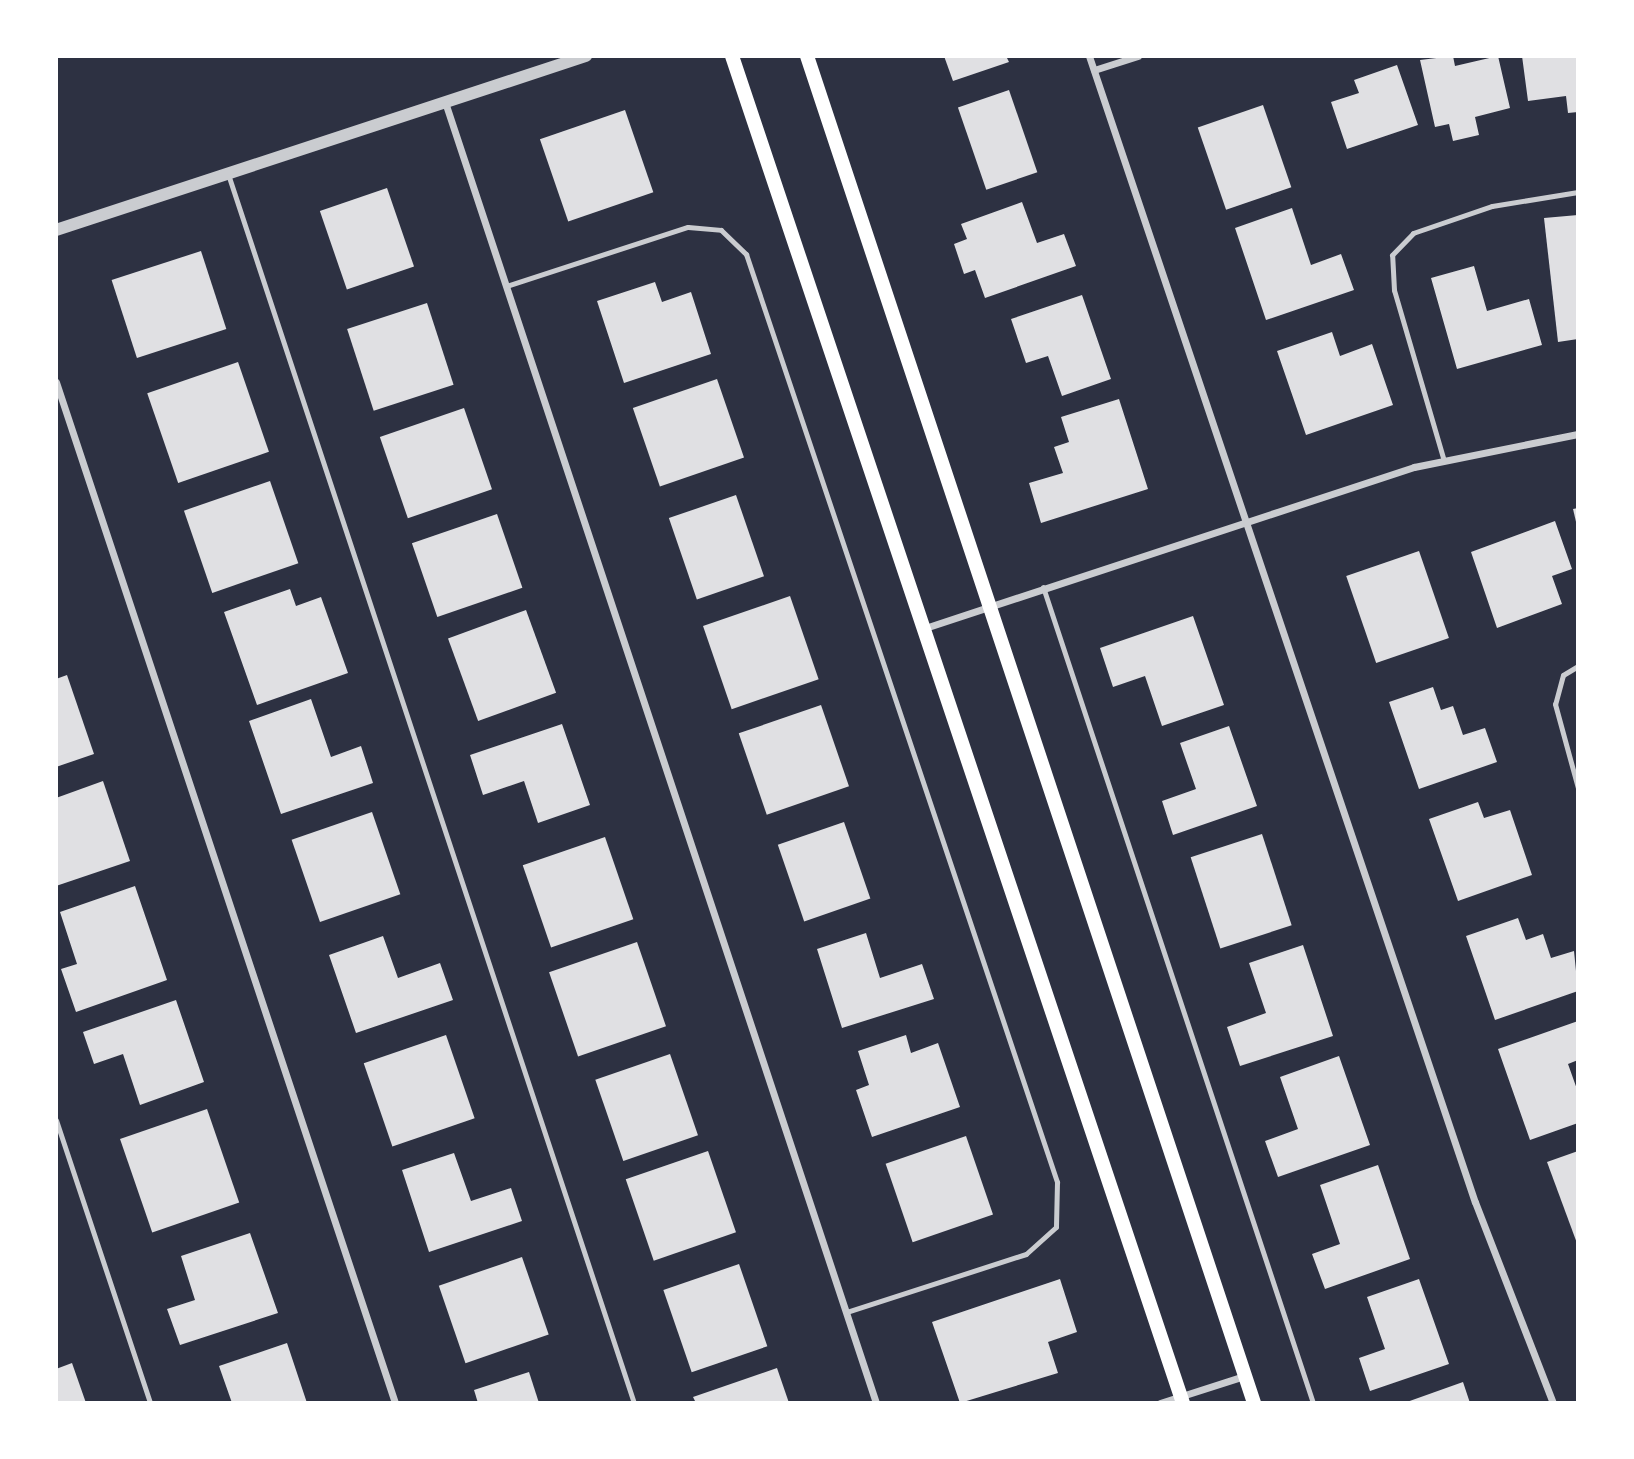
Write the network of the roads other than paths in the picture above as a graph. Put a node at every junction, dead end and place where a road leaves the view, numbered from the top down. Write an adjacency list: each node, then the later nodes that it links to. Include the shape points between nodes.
1 (586, 56): 7 (street)
2 (732, 56): 18 (main road)
3 (807, 56): 17 (main road)
4 (1089, 56): 6 (street)
5 (1138, 56): 6 (street)
6 (1094, 70): 15 (street)
7 (445, 102): 8 (street); 11 (street)
8 (228, 174): 10 (street); 27 (lane)
9 (1578, 192): 14 (lane, via 1492,206 1413,233 1392,255 1394,290)
10 (56, 230)
11 (506, 286): 22 (street); 22 (lane, via 688,227 721,230 746,254 1057,1182 1056,1227 1026,1254)
12 (56, 382): 26 (street)
13 (1578, 434): 14 (street)
14 (1444, 461): 15 (street)
15 (1244, 519): 16 (street); 32 (street, via 1475,1202)
16 (1044, 587): 17 (street); 31 (lane)
17 (989, 605): 18 (street); 23 (main road)
18 (921, 629): 24 (main road)
19 (1578, 666): 20 (lane, via 1563,675 1555,704)
20 (1578, 788)
21 (56, 1120): 25 (lane)
22 (846, 1312): 28 (street)
23 (1244, 1376): 24 (street); 30 (main road)
24 (1182, 1400): 29 (street)
25 (150, 1403)
26 (395, 1403)
27 (634, 1403)
28 (876, 1403)
29 (1160, 1403)
30 (1254, 1403)
31 (1313, 1403)
32 (1553, 1403)

